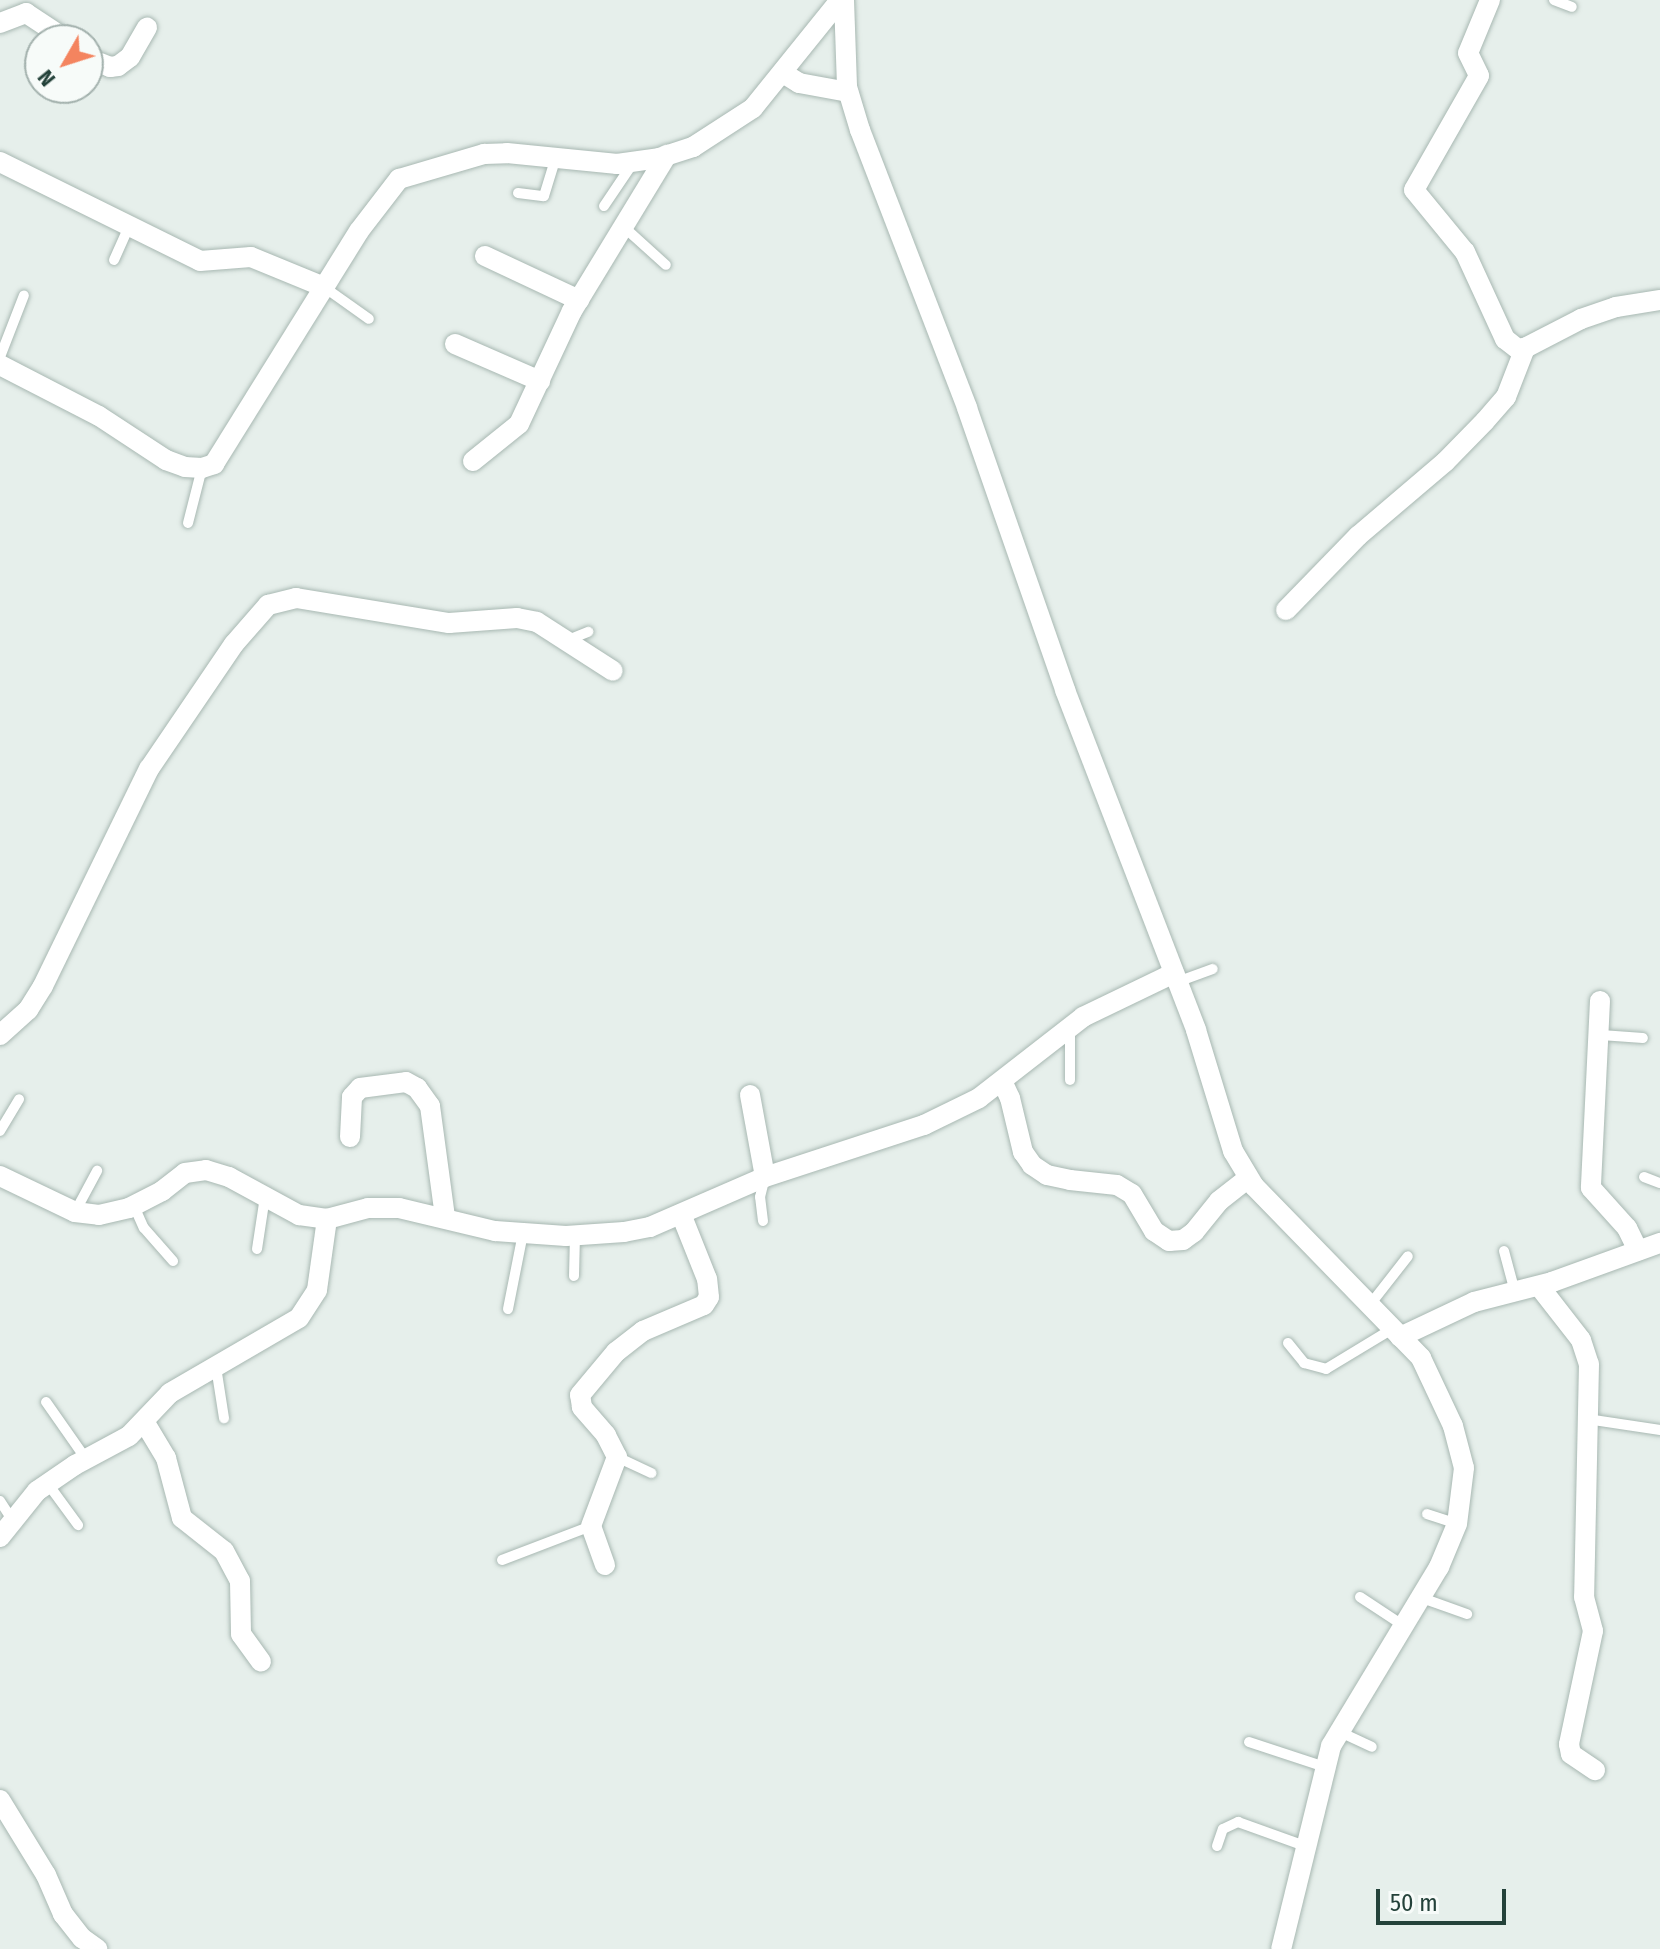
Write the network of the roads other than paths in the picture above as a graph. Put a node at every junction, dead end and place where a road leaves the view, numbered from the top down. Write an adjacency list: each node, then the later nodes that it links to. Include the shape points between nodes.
1 (842, 0): 9 (street); 10 (street)
2 (1490, 0): 28 (street, via 1468,53 1479,76 1414,190 1465,252 1505,339)
3 (1554, 0): 4 (lane)
4 (1572, 7)
5 (0, 23): 6 (street, via 26,13)
6 (43, 24)
7 (147, 28): 8 (street, via 130,57 118,66)
8 (104, 65)
9 (783, 73): 10 (street, via 799,83); 11 (street, via 753,108 693,147)
10 (848, 92): 40 (street)
11 (667, 155): 14 (street); 18 (street)
12 (556, 157): 14 (street); 15 (lane, via 544,196); 22 (street, via 484,154 399,179)
13 (0, 162): 17 (street)
14 (634, 162): 16 (lane)
15 (518, 193)
16 (604, 206)
17 (129, 226): 20 (lane); 22 (street, via 200,261 251,257)
18 (625, 228): 21 (lane); 24 (street)
19 (485, 256): 24 (street)
20 (114, 260)
21 (666, 265)
22 (324, 287): 26 (lane); 33 (street, via 224,452)
23 (24, 295): 29 (lane)
24 (579, 300): 31 (street)
25 (1660, 300): 28 (street, via 1581,319)
26 (369, 319)
27 (455, 344): 31 (street)
28 (1525, 348): 35 (street, via 1506,397 1485,421 1358,536)
29 (0, 357)
30 (0, 365): 33 (street, via 99,416 166,460)
31 (540, 381): 32 (street, via 519,424)
32 (473, 461)
33 (202, 468): 34 (lane)
34 (188, 523)
35 (1286, 610)
36 (588, 632): 37 (lane)
37 (566, 641): 38 (street); 43 (street, via 537,622 517,618 449,623 296,598 268,605 234,644 149,769 43,986 28,1010)
38 (613, 671)
39 (1213, 969): 40 (lane)
40 (1175, 978): 42 (street); 56 (street, via 1233,1151)
41 (1600, 1001): 44 (street)
42 (1070, 1027): 46 (lane); 47 (street)
43 (0, 1035)
44 (1601, 1035): 45 (lane); 70 (street, via 1591,1188 1627,1228)
45 (1643, 1038)
46 (1070, 1080)
47 (1002, 1081): 54 (street, via 924,1125); 56 (street, via 1023,1152 1032,1165 1047,1175 1117,1185 1132,1194 1154,1231 1169,1241 1183,1240 1219,1201)
48 (750, 1095): 54 (street)
49 (19, 1099): 50 (lane)
50 (0, 1131)
51 (350, 1137): 62 (street, via 351,1100 360,1088 406,1082 417,1088 430,1106)
52 (97, 1171): 60 (lane)
53 (0, 1176): 60 (street)
54 (765, 1177): 61 (street); 64 (lane, via 760,1197)
55 (1644, 1177): 57 (lane)
56 (1251, 1182): 76 (street)
57 (1660, 1183)
58 (265, 1197): 59 (street, via 206,1170 185,1173); 63 (street, via 299,1215); 68 (lane)
59 (134, 1206): 60 (street, via 99,1215); 72 (lane, via 144,1228)
60 (75, 1212)
61 (681, 1214): 66 (street, via 650,1227); 86 (street, via 709,1297 704,1305 643,1331 616,1352 580,1395 582,1407)
62 (445, 1217): 63 (street, via 368,1208); 65 (street)
63 (327, 1219): 80 (street, via 311,1303 287,1326)
64 (763, 1221)
65 (523, 1233): 66 (street); 77 (lane)
66 (575, 1235): 73 (lane)
67 (1660, 1243): 70 (street)
68 (257, 1249)
69 (1504, 1251): 75 (lane)
70 (1638, 1251): 74 (street)
71 (1408, 1256): 76 (lane)
72 (173, 1261)
73 (574, 1276)
74 (1539, 1286): 75 (street); 83 (street, via 1587,1352)
75 (1515, 1292): 78 (street)
76 (1369, 1306): 78 (street)
77 (508, 1309)
78 (1396, 1333): 79 (lane, via 1326,1369 1304,1363); 92 (street, via 1421,1358 1453,1426 1464,1468)
79 (1288, 1343)
80 (216, 1367): 82 (lane); 84 (street, via 170,1393)
81 (46, 1402): 87 (lane)
82 (224, 1418)
83 (1587, 1419): 85 (lane); 107 (street, via 1584,1597 1593,1631 1569,1744 1571,1754)
84 (145, 1423): 87 (street); 102 (street, via 166,1458 182,1518 224,1551 240,1581 241,1634)
85 (1660, 1430)
86 (617, 1457): 88 (lane); 94 (street)
87 (86, 1459): 89 (street)
88 (652, 1473)
89 (48, 1484): 93 (lane); 95 (street)
90 (0, 1501): 95 (lane)
91 (1427, 1514): 92 (lane)
92 (1457, 1524): 99 (street)
93 (78, 1525)
94 (591, 1526): 96 (lane); 97 (street)
95 (6, 1529)
96 (502, 1560)
97 (605, 1565)
98 (1360, 1597): 101 (lane)
99 (1422, 1598): 100 (lane); 101 (street)
100 (1467, 1614)
101 (1405, 1627): 103 (street)
102 (261, 1662)
103 (1340, 1732): 105 (lane); 106 (street)
104 (1249, 1742): 106 (lane)
105 (1372, 1747)
106 (1325, 1767): 110 (street)
107 (1595, 1770)
108 (2, 1807): 111 (street, via 46,1875 63,1914)
109 (1217, 1846): 110 (lane, via 1223,1829 1238,1822)
110 (1305, 1846): 112 (street)
111 (97, 1949)
112 (1281, 1949)

